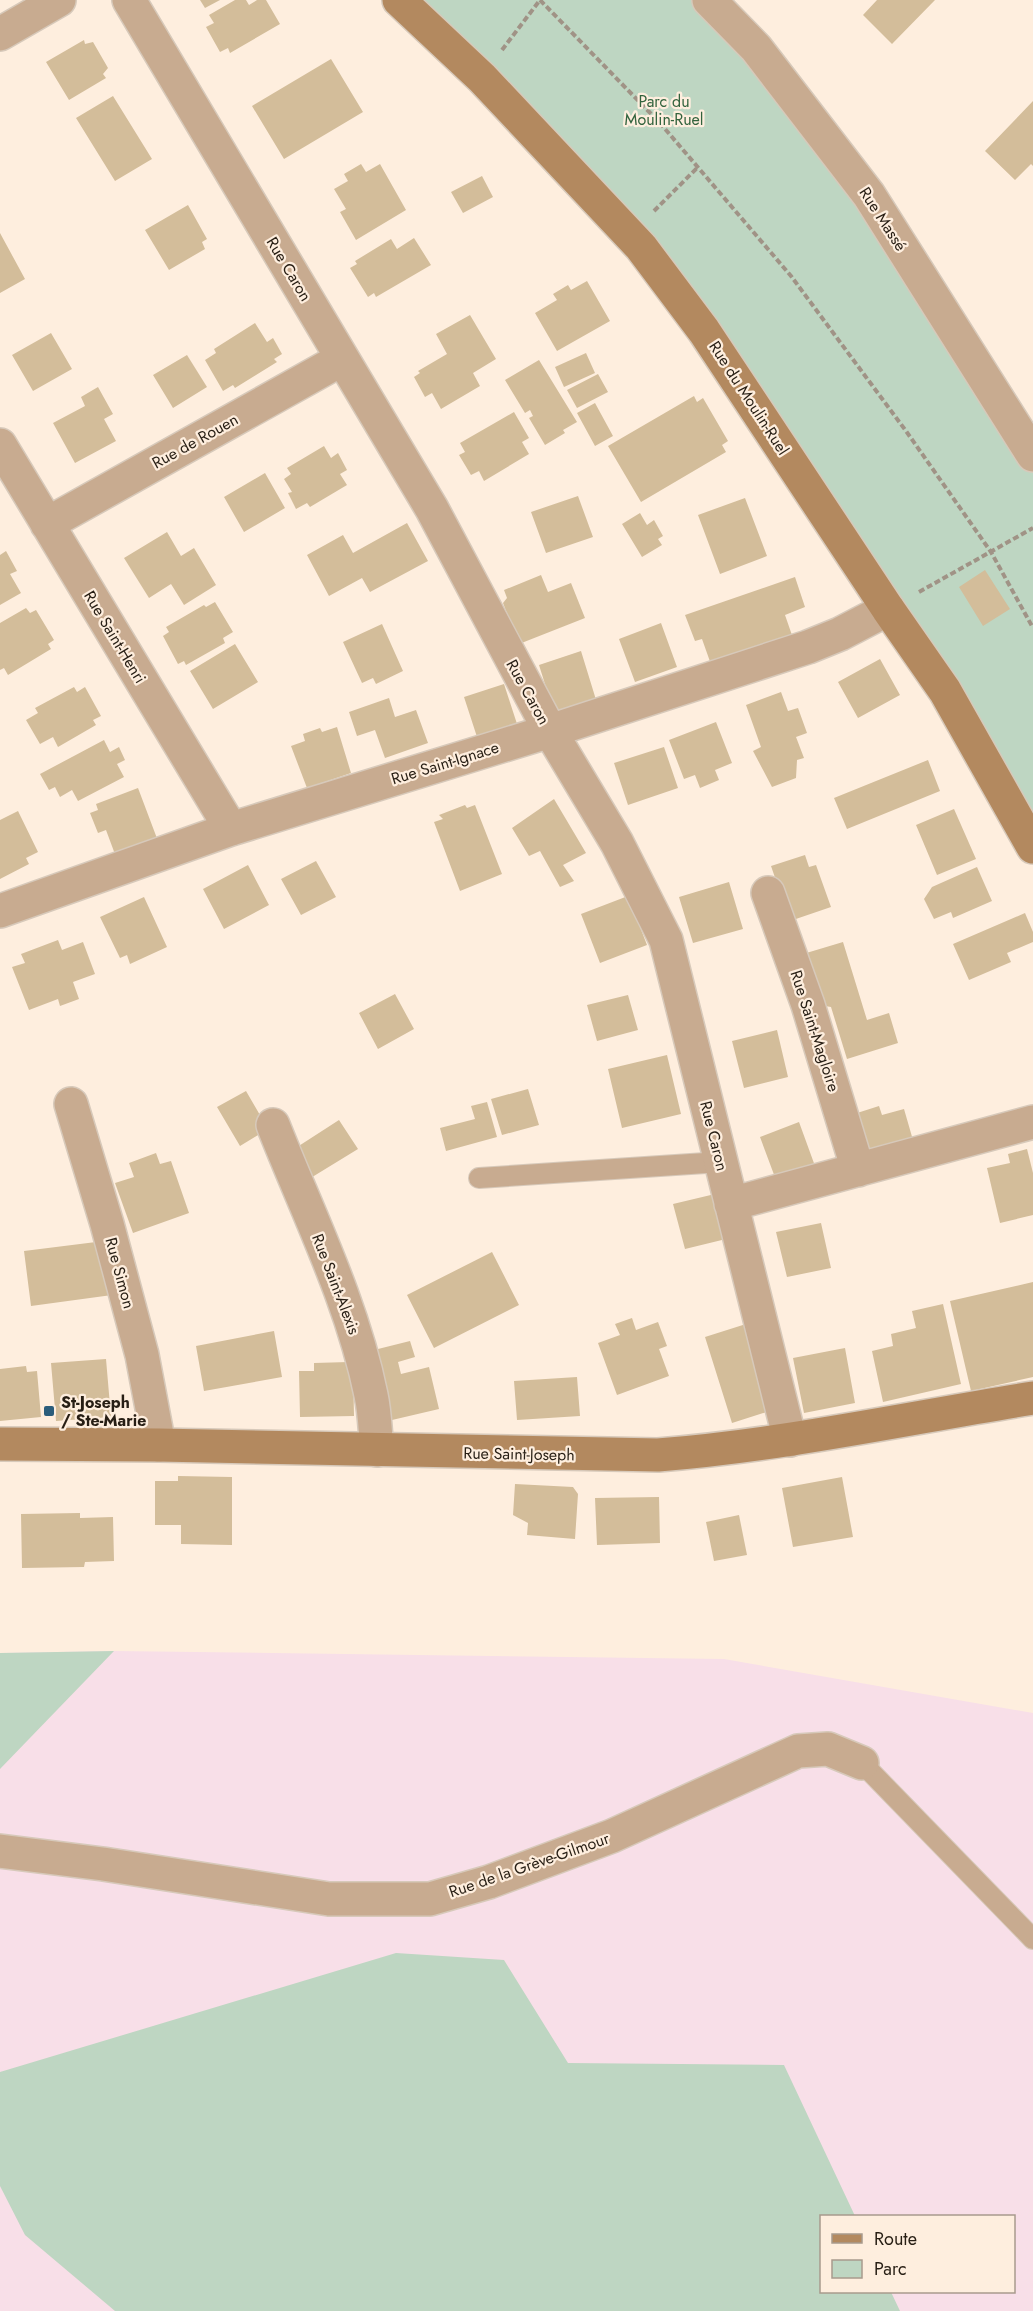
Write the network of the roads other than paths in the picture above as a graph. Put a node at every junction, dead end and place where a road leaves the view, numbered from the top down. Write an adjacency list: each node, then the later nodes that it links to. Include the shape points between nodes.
1 (58, 0): 5 (street)
2 (129, 0): 6 (street, Rue Caron)
3 (399, 0): 10 (street, Rue du Moulin-Ruel, via 482,78 630,234 704,331)
4 (709, 0): 8 (street, Rue Massé, via 756,48 869,195)
5 (0, 34)
6 (342, 359): 9 (street, Rue de Rouen); 11 (street, Rue Caron, via 432,509)
7 (0, 445): 9 (street, Rue Saint-Henri)
8 (1033, 455)
9 (47, 524): 12 (street, Rue Saint-Henri)
10 (888, 609): 11 (street, Rue Saint-Ignace, via 808,647); 13 (street, Rue du Moulin-Ruel, via 945,691)
11 (550, 731): 12 (street, Rue Saint-Ignace); 19 (street, Rue Caron, via 617,843 666,940)
12 (231, 829): 15 (street, Rue Saint-Ignace)
13 (1033, 848)
14 (768, 893): 20 (street, Rue Saint-Magloire, via 808,1005)
15 (0, 911)
16 (71, 1104): 26 (street, Rue Simon, via 142,1355)
17 (1033, 1122): 20 (street)
18 (273, 1125): 27 (street, Rue Saint-Alexis, via 345,1301 372,1397)
19 (721, 1161): 21 (lane); 22 (street, Rue Caron)
20 (858, 1170): 22 (street)
21 (479, 1178)
22 (731, 1204): 24 (street, Rue Caron)
23 (1033, 1398): 24 (street, Rue Saint-Joseph)
24 (790, 1440): 27 (street, Rue Saint-Joseph, via 658,1455)
25 (0, 1444): 26 (street, Rue Saint-Joseph)
26 (159, 1445): 27 (street, Rue Saint-Joseph)
27 (377, 1450)
28 (862, 1763): 29 (street, Rue de la Grève-Gilmour, via 828,1749 798,1751 612,1836 489,1882 429,1899 329,1899); 30 (lane)
29 (0, 1851)
30 (1033, 1939)

